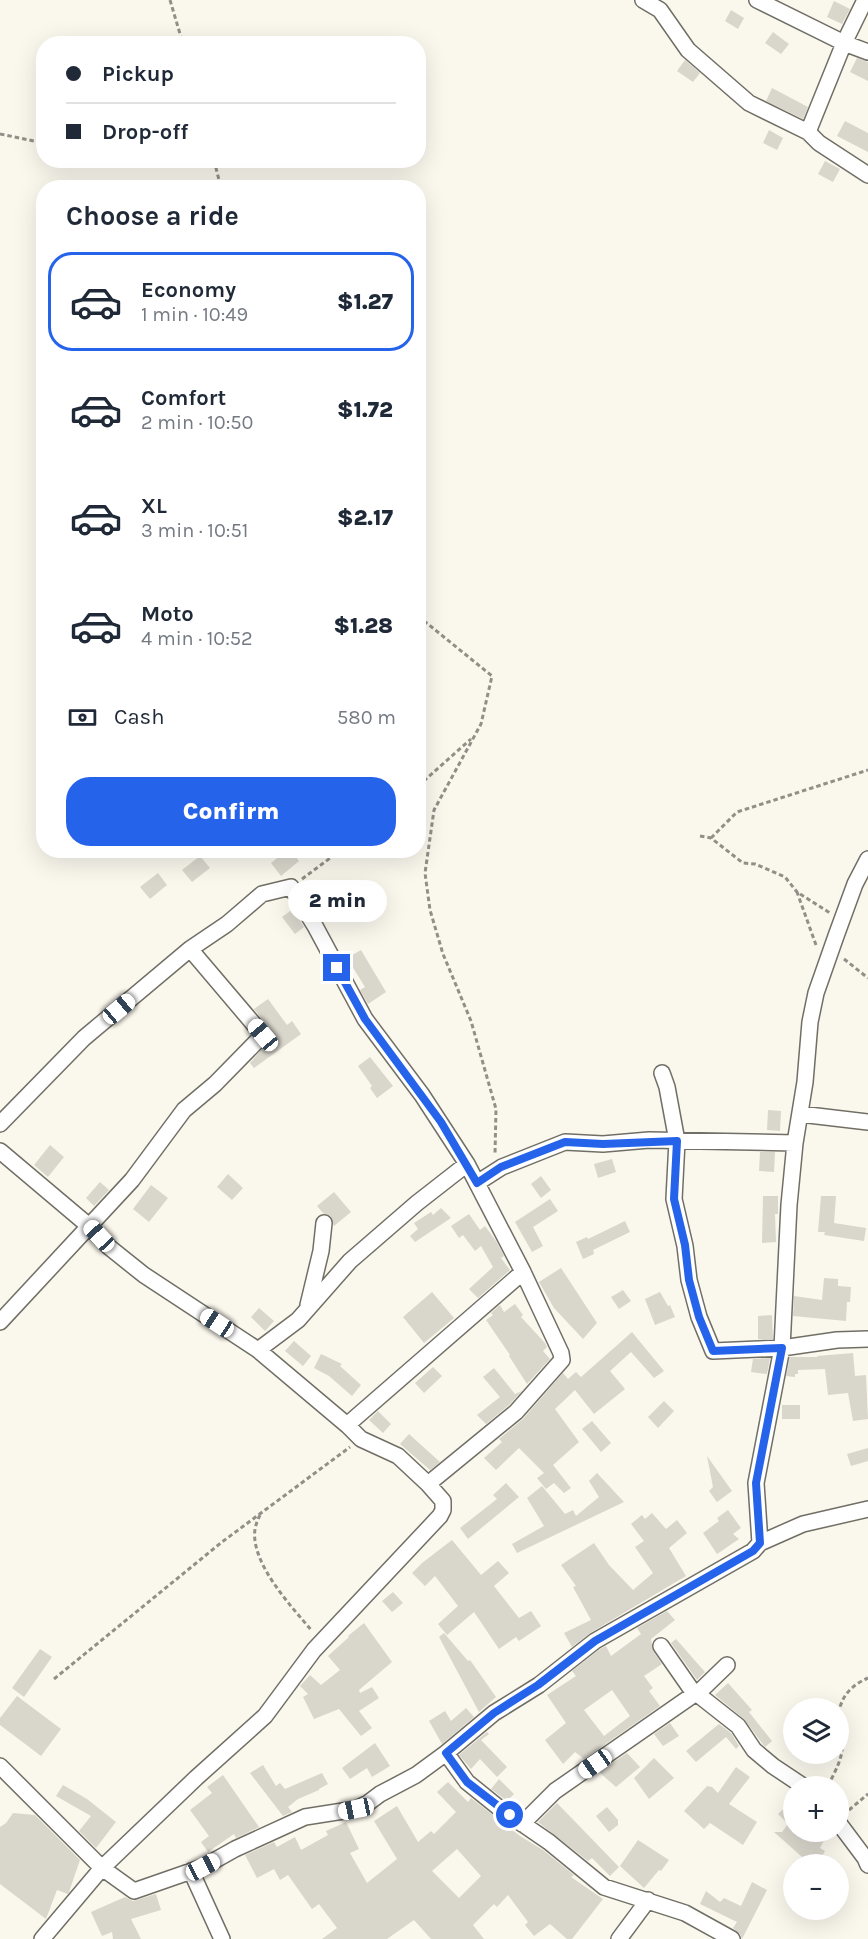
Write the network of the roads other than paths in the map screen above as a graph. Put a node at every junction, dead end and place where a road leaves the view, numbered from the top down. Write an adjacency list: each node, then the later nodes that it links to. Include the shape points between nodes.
1 (643, 0): 6 (street, via 660,10 688,50 749,103)
2 (757, 0): 4 (street)
3 (865, 0): 4 (street)
4 (844, 43): 5 (street); 6 (street)
5 (868, 52)
6 (808, 132): 7 (street)
7 (868, 175)
8 (868, 860): 11 (street, via 855,884 816,993)
9 (190, 949): 13 (street, via 84,1038); 17 (street, via 262,894 291,887 365,1019 429,1104); 20 (street, via 263,1035 184,1110 132,1180)
10 (662, 1073): 14 (street)
11 (800, 1114): 12 (street); 15 (street)
12 (868, 1122)
13 (0, 1124)
14 (677, 1141): 15 (street); 18 (street, via 565,1142 501,1167); 25 (street, via 674,1199 689,1280 713,1351)
15 (795, 1143): 25 (street)
16 (0, 1151): 20 (street)
17 (467, 1164): 18 (street); 22 (street, via 350,1261)
18 (477, 1183): 21 (street)
19 (324, 1223): 22 (street)
20 (89, 1226): 23 (street); 26 (street, via 144,1275)
21 (523, 1272): 27 (street); 28 (street, via 562,1360 516,1412)
22 (306, 1311): 26 (street)
23 (2, 1316)
24 (868, 1339): 25 (street)
25 (782, 1348): 30 (street, via 756,1483)
26 (258, 1350): 27 (street)
27 (347, 1425): 28 (street, via 361,1439 398,1456)
28 (428, 1484): 40 (street, via 443,1501 440,1516 322,1642 265,1716)
29 (868, 1509): 30 (street, via 803,1524)
30 (760, 1543): 34 (street, via 753,1551 595,1641 494,1713)
31 (661, 1646): 33 (street)
32 (727, 1665): 33 (street)
33 (697, 1694): 36 (street, via 738,1726 754,1750); 37 (street, via 555,1791)
34 (446, 1753): 37 (street, via 467,1782); 41 (street, via 356,1809 305,1817)
35 (0, 1766): 40 (street)
36 (788, 1776)
37 (522, 1824): 42 (street, via 604,1887)
38 (849, 1829): 39 (street)
39 (868, 1865)
40 (102, 1868): 41 (street, via 134,1891); 43 (street)
41 (192, 1871): 44 (street)
42 (648, 1900): 45 (street); 46 (street, via 685,1913)
43 (42, 1939)
44 (222, 1939)
45 (619, 1939)
46 (732, 1939)

